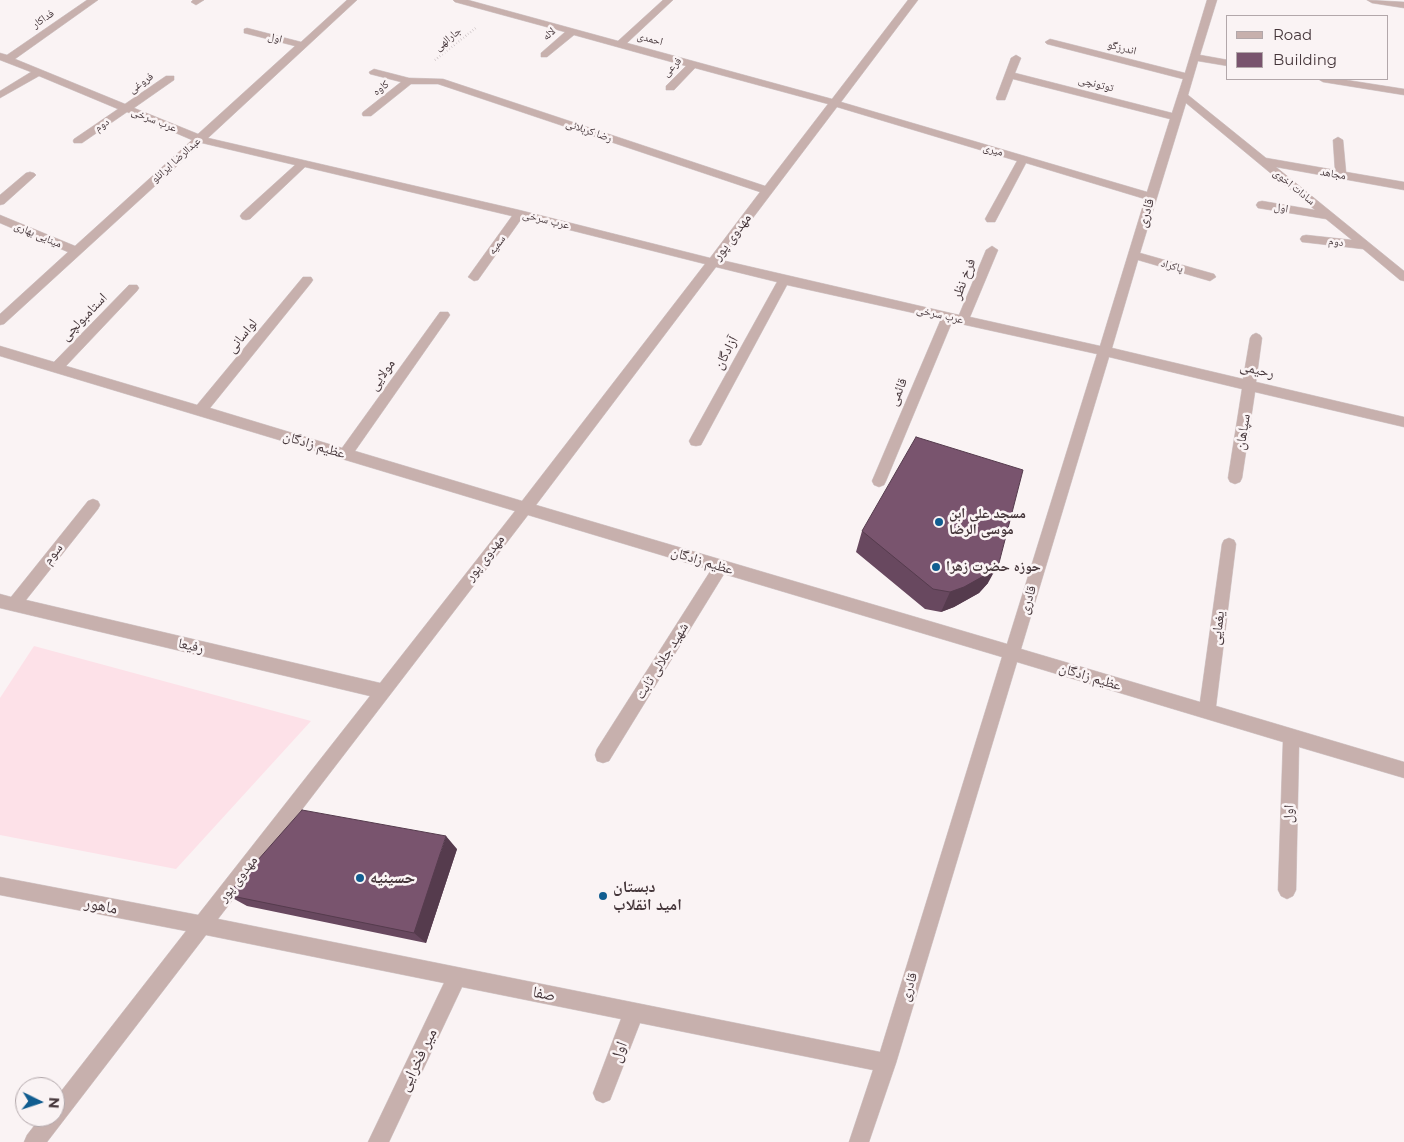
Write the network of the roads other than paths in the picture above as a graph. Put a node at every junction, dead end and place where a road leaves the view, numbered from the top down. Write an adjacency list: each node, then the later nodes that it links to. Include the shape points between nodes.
1 (93, 0): 16 (street, فداکار)
2 (352, 0): 13 (street, عبدالرضا ایرانلو)
3 (458, 0): 10 (street, احمدی)
4 (668, 0): 12 (street)
5 (913, 0): 32 (street, مهدوی پور)
6 (1212, 0): 15 (street, قادرى)
7 (1372, 0): 8 (street)
8 (1404, 5)
9 (247, 31): 13 (street, اول)
10 (572, 31): 12 (street, احمدی); 14 (street, لاله)
11 (1050, 42): 24 (street, اندرزگو)
12 (620, 44): 19 (street, احمدی)
13 (302, 45): 36 (street, عبدالرضا ایرانلو)
14 (544, 55)
15 (1195, 57): 18 (street); 24 (street, قادرى)
16 (4, 58): 20 (street, عرب سرخی)
17 (1016, 58): 22 (street)
18 (1226, 63)
19 (693, 64): 27 (street, فرعی); 32 (street, احمدی)
20 (39, 72): 29 (street); 33 (street, عرب سرخی)
21 (374, 72): 26 (street)
22 (1010, 75): 31 (street); 35 (street, توتونچی)
23 (170, 78): 33 (street, فروغی)
24 (1188, 78): 30 (street, قادرى)
25 (1340, 80): 28 (street)
26 (410, 81): 34 (street, کاوه); 45 (street, رضا کربلائی, via 439,81)
27 (670, 88)
28 (1404, 92)
29 (0, 95)
30 (1183, 96): 35 (street, قادرى); 40 (street, سادات اخوی)
31 (1001, 98)
32 (834, 103): 39 (street, میری); 45 (street, مهدوی پور)
33 (127, 108): 36 (street, عرب سرخی); 38 (street, دوم)
34 (367, 114)
35 (1176, 117): 46 (street, قادرى)
36 (200, 138): 41 (street, عرب سرخی); 57 (street, عبدالرضا ایرانلو)
37 (1338, 140): 43 (street)
38 (78, 141)
39 (1023, 159): 46 (street, میری); 53 (street)
40 (1261, 160): 43 (street, مجاهد); 51 (street, سادات اخوی)
41 (303, 163): 49 (street, عرب سرخی); 50 (street)
42 (30, 175): 47 (street)
43 (1341, 176): 44 (street, مجاهد)
44 (1404, 186)
45 (767, 191): 59 (street, مهدوی پور)
46 (1151, 197): 58 (street, قادرى)
47 (0, 200)
48 (1262, 205): 51 (street, اول)
49 (519, 214): 59 (street, عرب سرخی); 60 (street, سمیه)
50 (246, 216)
51 (1330, 216): 55 (street, سادات اخوی)
52 (0, 219): 57 (street, مینایی بهاری)
53 (991, 219)
54 (1306, 239): 55 (street, دوم)
55 (1366, 246): 62 (street, سادات اخوی)
56 (992, 250): 68 (street, فرخ نظر)
57 (77, 251): 69 (street, عبدالرضا ایرانلو)
58 (1133, 255): 61 (street, پاکراد); 72 (street, قادرى)
59 (712, 263): 64 (street, عرب سرخی); 82 (street, مهدوی پور)
60 (474, 277)
61 (1210, 277)
62 (1404, 277)
63 (307, 280): 75 (street, لواسانی)
64 (784, 280): 67 (street, عرب سرخی); 77 (street, آزادگان)
65 (133, 288): 73 (street, استامبولچی)
66 (444, 315): 78 (street, مولایی)
67 (948, 317): 68 (street, عرب سرخی); 80 (street, قائمی)
68 (963, 320): 72 (street, عرب سرخی)
69 (0, 321)
70 (1256, 338): 74 (street)
71 (0, 351): 73 (street, عظیم زادگان)
72 (1103, 351): 74 (street, رحیمی); 86 (street, قادرى)
73 (56, 368): 75 (street, عظیم زادگان)
74 (1251, 386): 76 (street, رحیمی); 79 (street, سپاهان)
75 (200, 411): 78 (street, عظیم زادگان)
76 (1404, 422)
77 (696, 441)
78 (345, 454): 82 (street, عظیم زادگان)
79 (1235, 478)
80 (879, 481)
81 (93, 504): 85 (street, سوم)
82 (525, 508): 84 (street, عظیم زادگان); 87 (street, مهدوی پور)
83 (1229, 544): 88 (street, یغمایی)
84 (721, 566): 86 (street, عظیم زادگان); 90 (street, شهید جلالی ثابت)
85 (7, 602): 87 (street, رفیعا)
86 (1012, 653): 88 (street, عظیم زادگان); 97 (street, قادرى)
87 (382, 691): 94 (street, مهدوی پور)
88 (1207, 712): 89 (street, عظیم زادگان)
89 (1291, 737): 91 (street, عظیم زادگان); 93 (street, اول)
90 (603, 755)
91 (1404, 770)
92 (0, 886): 94 (street, ماهور)
93 (1287, 890)
94 (202, 925): 95 (street, صفا); 99 (street, مهدوی پور)
95 (457, 977): 96 (street, صفا); 102 (street, میر فخرایی)
96 (634, 1012): 97 (street, صفا); 98 (street, اول)
97 (886, 1063): 103 (street, قادرى)
98 (603, 1093)
99 (65, 1102)
100 (46, 1127): 101 (street, مهدوی پور)
101 (34, 1142)
102 (378, 1142)
103 (859, 1142)

